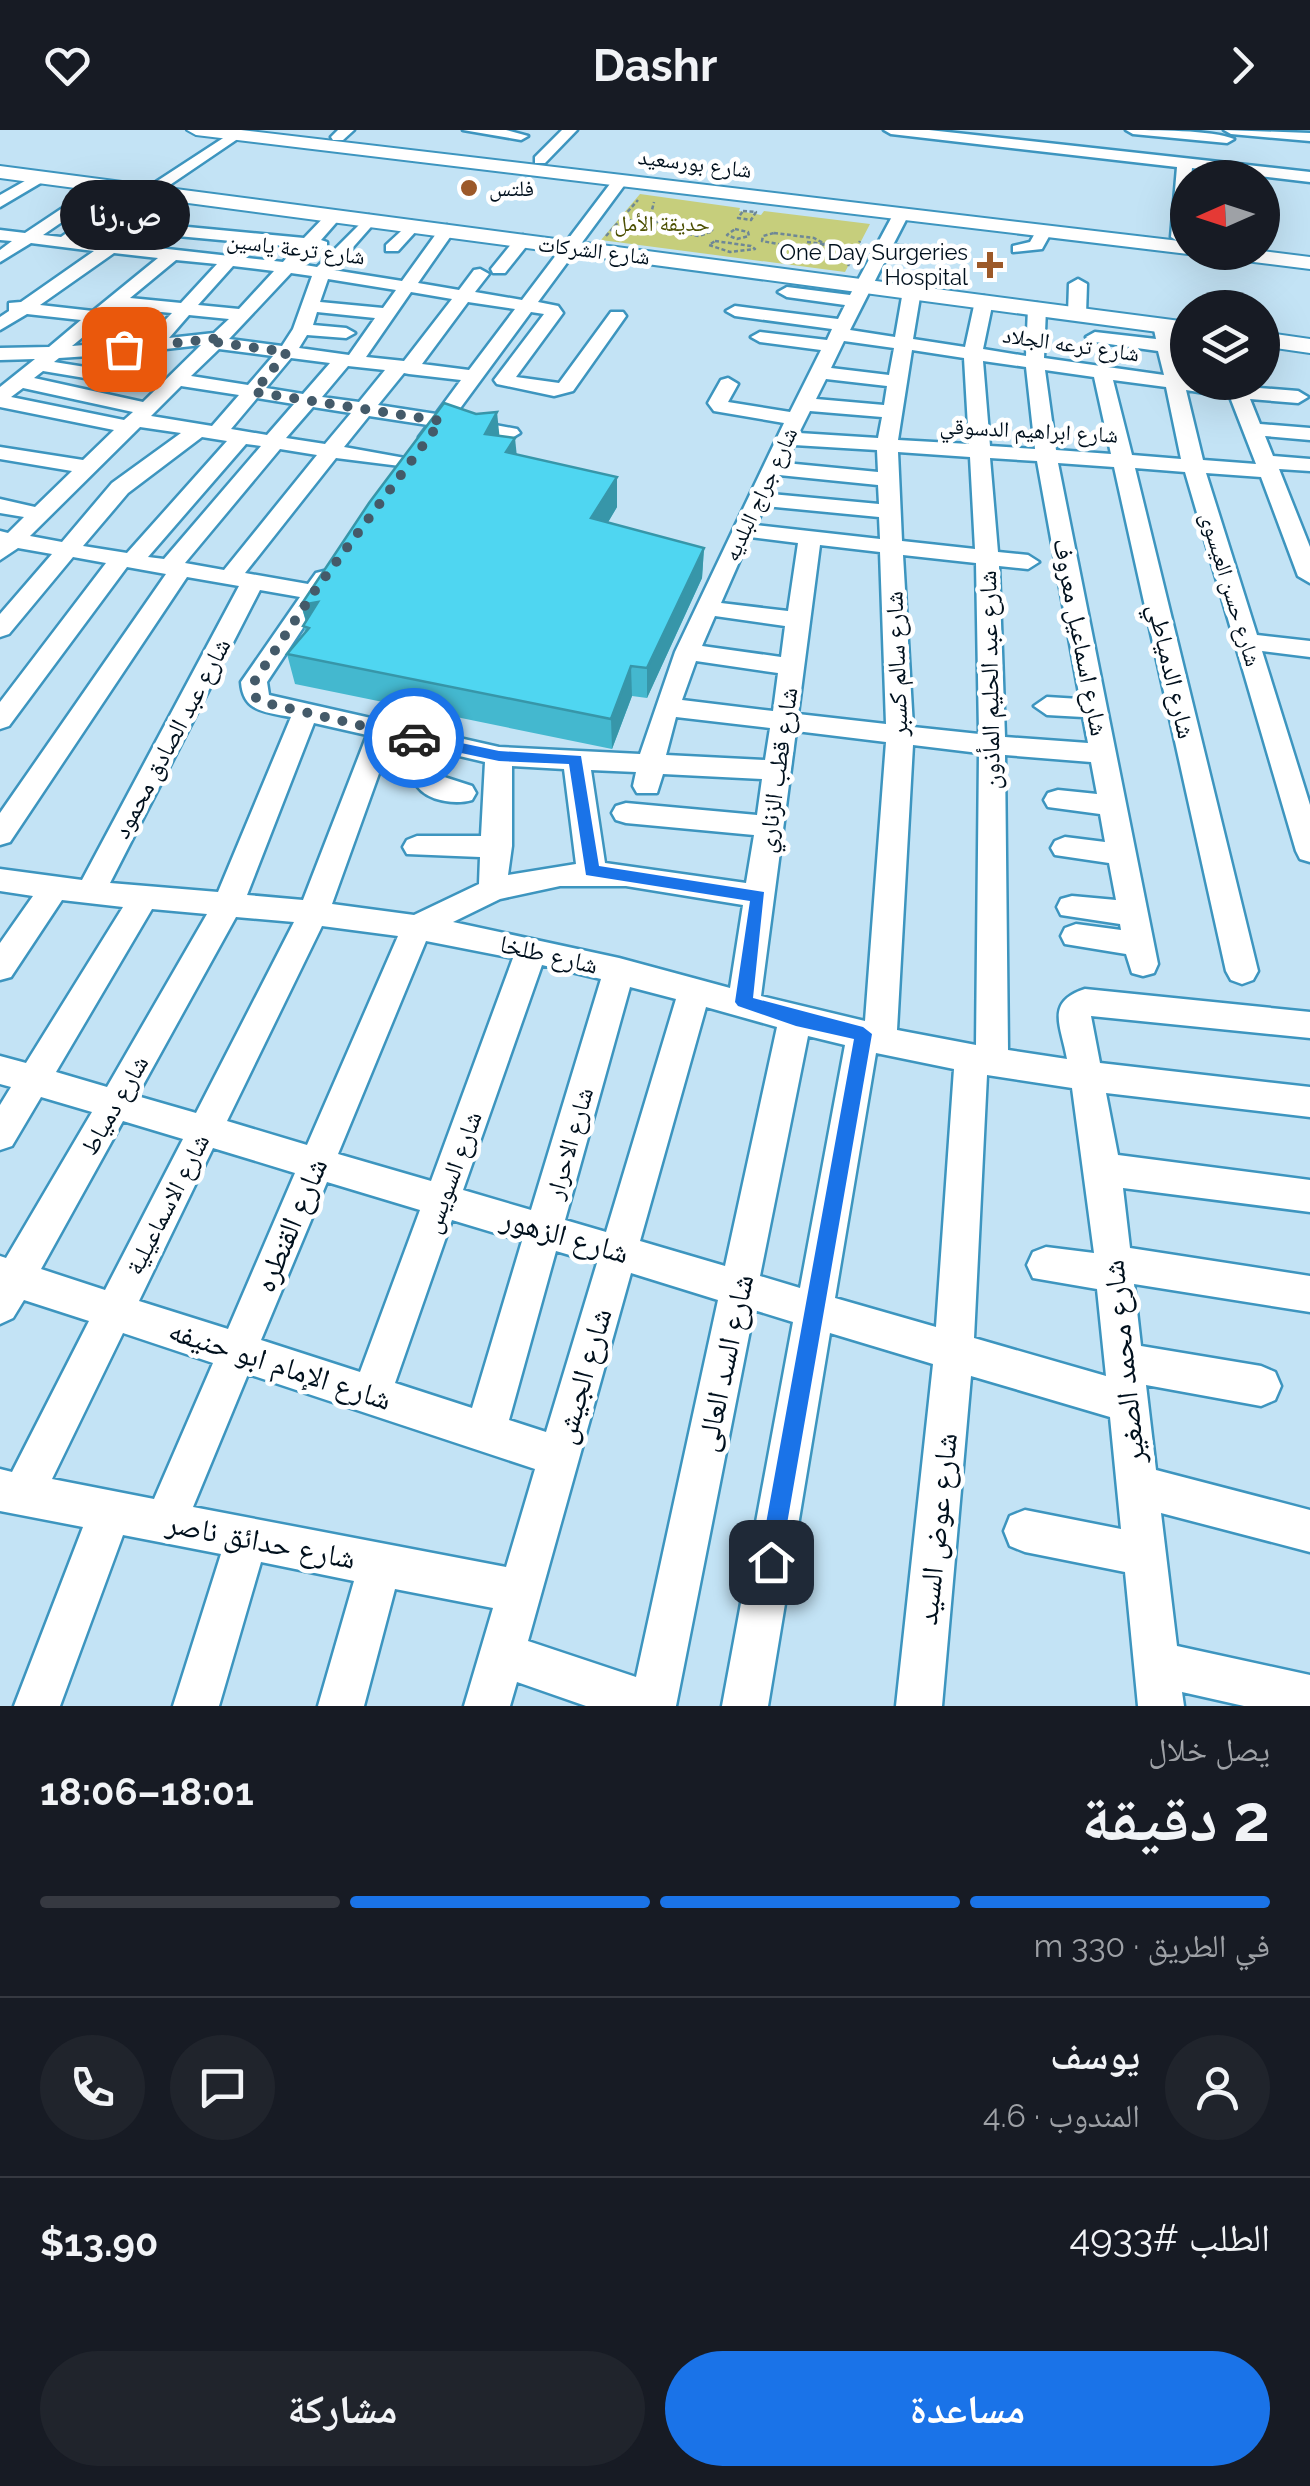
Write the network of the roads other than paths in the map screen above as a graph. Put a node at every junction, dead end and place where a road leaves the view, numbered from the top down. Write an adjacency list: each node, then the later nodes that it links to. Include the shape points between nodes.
1 (196, 130): 12 (main road, شارع بورسعيد)
2 (273, 130): 11 (main road, شارع بورسعيد)
3 (470, 130): 10 (street)
4 (570, 130): 22 (street)
5 (891, 130): 13 (street)
6 (1088, 130): 18 (street)
7 (1133, 130): 15 (street)
8 (1211, 130): 15 (street)
9 (1272, 132): 14 (street); 15 (street); 20 (street)
10 (524, 133): 21 (street)
11 (342, 134): 17 (main road, شارع بورسعيد)
12 (234, 135): 17 (main road, شارع بورسعيد); 33 (street)
13 (981, 135): 18 (street)
14 (1310, 137)
15 (1228, 140): 27 (street)
16 (1166, 142): 23 (street)
17 (394, 149): 19 (main road, شارع بورسعيد)
18 (1076, 151): 23 (street)
19 (436, 154): 21 (main road, شارع بورسعيد); 30 (main road, شارع بورسعيد)
20 (1277, 154)
21 (502, 155): 22 (main road, شارع بورسعيد)
22 (540, 160): 47 (main road, شارع بورسعيد)
23 (1166, 161): 24 (street)
24 (1170, 162)
25 (0, 172): 29 (main road, شارع الشركات)
26 (1280, 173): 27 (street)
27 (1288, 174): 28 (street)
28 (1310, 177)
29 (39, 178): 31 (main road, شارع الشركات); 35 (street)
30 (621, 179): 37 (main road, شارع بورسعيد); 52 (street)
31 (75, 182): 32 (main road, شارع الشركات); 36 (street)
32 (105, 186): 33 (main road, شارع الشركات); 46 (street)
33 (153, 192): 34 (main road, شارع الشركات); 50 (street); 53 (street)
34 (196, 198): 38 (main road, شارع الشركات); 42 (street)
35 (0, 202)
36 (45, 202)
37 (902, 214): 43 (main road, شارع بورسعيد); 56 (street, شارع جراج البلديه)
38 (334, 216): 39 (main road, شارع الشركات); 51 (street)
39 (370, 220): 41 (main road, شارع الشركات); 54 (street)
40 (15, 222): 44 (street)
41 (412, 226): 45 (main road, شارع الشركات); 55 (street)
42 (156, 229): 51 (street); 59 (street)
43 (1044, 231): 49 (main road, شارع بورسعيد); 57 (street, via 1036,246)
44 (0, 233): 46 (street, شارع ترعة ياسين)
45 (459, 237): 48 (main road, شارع الشركات); 72 (street)
46 (28, 238): 50 (street, شارع ترعة ياسين); 63 (street)
47 (1170, 239)
48 (523, 240): 52 (main road, شارع الشركات); 77 (street, شارع عبد الصادق محمود)
49 (1170, 240)
50 (63, 243): 53 (street, شارع ترعة ياسين)
51 (307, 244): 54 (street); 67 (street)
52 (570, 246): 76 (main road, شارع الشركات); 82 (street)
53 (102, 248): 59 (street, شارع ترعة ياسين); 69 (street)
54 (344, 248): 68 (street)
55 (392, 248)
56 (882, 250): 61 (street); 76 (street, شارع جراج البلديه)
57 (1019, 250)
58 (1280, 250): 60 (main road)
59 (128, 251): 62 (street, شارع ترعة ياسين)
60 (1310, 254)
61 (934, 255)
62 (170, 256): 65 (street, شارع ترعة ياسين); 71 (street)
63 (0, 257)
64 (1280, 260): 66 (main road)
65 (230, 262): 67 (street, شارع ترعة ياسين); 85 (street)
66 (1310, 264)
67 (286, 267): 68 (street, شارع ترعة ياسين); 73 (street)
68 (322, 272): 72 (street, شارع ترعة ياسين); 78 (street)
69 (67, 278): 71 (street); 83 (street)
70 (1078, 284): 88 (street)
71 (134, 286): 80 (street)
72 (408, 286): 77 (street, شارع ترعة ياسين); 87 (street)
73 (266, 290): 78 (street); 94 (street)
74 (912, 291): 76 (main road, شارع الشركات); 79 (main road, شارع الشركات); 105 (street, شارع سالم كسبر)
75 (786, 292): 76 (street)
76 (860, 293): 98 (street, شارع جراج البلديه)
77 (464, 295): 82 (street, شارع ترعة ياسين); 114 (street, شارع عبد الصادق محمود)
78 (311, 300): 87 (street); 93 (street)
79 (984, 301): 84 (main road, شارع الشركات); 109 (street, شارع عبد الحليم المأذون)
80 (114, 302): 85 (street); 89 (street)
81 (0, 305): 83 (street)
82 (526, 305): 90 (street, via 555,311 504,380 554,390 566,386); 117 (street)
83 (24, 308): 89 (street); 92 (street)
84 (1036, 308): 88 (main road, شارع الشركات); 113 (street, شارع اسماعيل معروف)
85 (184, 309): 94 (street); 107 (street)
86 (735, 311): 91 (street)
87 (388, 314): 112 (street)
88 (1077, 314): 101 (main road, شارع الشركات)
89 (96, 316): 111 (street)
90 (617, 316)
91 (816, 321): 98 (street); 104 (street)
92 (0, 325)
93 (302, 329): 95 (street); 108 (street)
94 (227, 331): 97 (street); 107 (street); 108 (street); 119 (street)
95 (346, 333)
96 (38, 334): 110 (street)
97 (273, 335)
98 (838, 335): 104 (street); 105 (street, شارع ترعه الجلاد); 115 (street, شارع جراج البلديه)
99 (760, 337): 104 (street)
100 (1094, 337): 102 (street)
101 (1170, 339)
102 (1170, 340)
103 (1280, 342): 106 (main road)
104 (806, 343)
105 (901, 343): 109 (street, شارع ترعه الجلاد); 120 (street, شارع سالم كسبر)
106 (1310, 346)
107 (149, 347): 111 (street); 118 (street)
108 (287, 352): 112 (street); 125 (street)
109 (972, 353): 113 (street, شارع ترعه الجلاد); 146 (street, شارع عبد الحليم المأذون)
110 (6, 355): 111 (street)
111 (45, 359): 118 (street); 124 (street)
112 (349, 360): 114 (street); 128 (street)
113 (1035, 362): 116 (street, شارع ترعه الجلاد); 147 (street, شارع اسماعيل معروف)
114 (404, 367): 117 (street); 131 (street, شارع عبد الصادق محمود)
115 (817, 372): 120 (street); 135 (street, شارع جراج البلديه)
116 (1102, 372): 122 (street, شارع ترعه الجلاد); 148 (street, شارع الدمياطي)
117 (474, 376): 134 (street)
118 (122, 378): 121 (street)
119 (177, 380): 125 (street); 133 (street)
120 (896, 381): 132 (street, شارع سالم كسبر)
121 (146, 382)
122 (1170, 382)
123 (728, 384): 135 (street, via 721,408)
124 (6, 390): 133 (street)
125 (254, 392): 128 (street); 137 (street)
126 (1280, 394): 127 (street, شارع ترعه الجلاد)
127 (1298, 397)
128 (309, 400): 131 (street); 141 (street)
129 (1177, 400): 150 (street, شارع حسن العيسوى)
130 (1241, 400): 136 (street)
131 (365, 409): 134 (street); 145 (street, شارع عبد الصادق محمود)
132 (892, 412): 135 (street); 142 (street, شارع سالم كسبر)
133 (137, 419): 137 (street); 143 (street)
134 (443, 419): 138 (street); 145 (street, via 404,471)
135 (795, 420): 142 (street, شارع ابراهيم الدسوقي); 153 (street, شارع جراج البلديه)
136 (1252, 429): 139 (street); 152 (street)
137 (207, 432): 140 (street); 149 (street)
138 (510, 434)
139 (1310, 434)
140 (241, 437): 141 (street); 168 (street)
141 (274, 442): 145 (street); 172 (street)
142 (887, 446): 146 (street, شارع ابراهيم الدسوقي); 155 (street, شارع سالم كسبر)
143 (108, 448): 149 (street); 154 (street)
144 (0, 452): 154 (street)
145 (332, 452): 174 (street, شارع عبد الصادق محمود)
146 (980, 454): 147 (street, شارع ابراهيم الدسوقي); 169 (street, شارع عبد الحليم المأذون)
147 (1046, 456): 148 (street, شارع ابراهيم الدسوقي); 185 (street, شارع اسماعيل معروف)
148 (1122, 460): 150 (street, شارع ابراهيم الدسوقي); 223 (street, شارع الدمياطي)
149 (149, 464): 156 (street)
150 (1193, 464): 152 (street, شارع ابراهيم الدسوقي); 179 (street, شارع حسن العيسوى)
151 (1310, 466): 152 (street, شارع ابراهيم الدسوقي)
152 (1267, 467): 158 (street)
153 (772, 468): 155 (street); 157 (street, شارع جراج البلديه)
154 (82, 473): 156 (street); 162 (street)
155 (889, 480): 161 (street, شارع سالم كسبر)
156 (120, 488): 167 (street)
157 (758, 499): 161 (street); 163 (street, شارع جراج البلديه)
158 (1280, 499): 159 (street); 173 (street)
159 (1310, 500)
160 (0, 506): 162 (street)
161 (891, 512): 166 (street, شارع سالم كسبر)
162 (39, 514): 165 (street)
163 (742, 530): 164 (street); 176 (street, شارع جراج البلديه)
164 (810, 538): 166 (street); 177 (street, شارع قطب الزناري)
165 (4, 544): 167 (street)
166 (891, 547): 169 (street); 190 (street, شارع سالم كسبر)
167 (68, 550): 168 (street); 178 (street)
168 (126, 560): 172 (street); 187 (street)
169 (987, 560): 170 (street); 192 (street, شارع عبد الحليم المأذون)
170 (1028, 562)
171 (335, 564): 175 (street)
172 (175, 568): 174 (street); 203 (street)
173 (1310, 576)
174 (241, 580): 175 (street); 213 (street, شارع عبد الصادق محمود)
175 (314, 592): 186 (street, via 254,682 262,702)
176 (707, 608): 177 (street); 181 (street, شارع جراج البلديه)
177 (798, 620): 182 (street, شارع قطب الزناري)
178 (0, 629)
179 (1247, 642): 180 (street); 207 (street, شارع حسن العيسوى)
180 (1310, 648)
181 (687, 652): 182 (street); 184 (street, شارع جراج البلديه)
182 (791, 667): 188 (street, شارع قطب الزناري)
183 (1046, 706): 185 (street)
184 (666, 708): 188 (street); 197 (street, شارع جراج البلديه)
185 (1096, 709): 193 (street, شارع اسماعيل معروف)
186 (305, 714): 189 (street); 216 (street, شارع دمياط)
187 (0, 720)
188 (784, 720): 190 (street); 196 (street, شارع قطب الزناري)
189 (382, 730): 191 (street); 217 (street, شارع الاسماعيلية)
190 (900, 735): 192 (street); 228 (street, شارع سالم كسبر)
191 (423, 740): 194 (street); 198 (street, via 428,781)
192 (992, 745): 193 (street); 229 (street, شارع عبد الحليم المأذون)
193 (1104, 754): 200 (street, شارع اسماعيل معروف)
194 (499, 756): 195 (street); 204 (street)
195 (576, 760): 197 (street); 209 (street)
196 (776, 770): 197 (street); 202 (street, شارع قطب الزناري)
197 (649, 775)
198 (462, 793)
199 (1058, 800): 200 (street)
200 (1114, 805): 208 (street, شارع اسماعيل معروف)
201 (626, 813): 202 (street)
202 (768, 826): 214 (street, شارع قطب الزناري)
203 (0, 835)
204 (498, 846): 205 (street); 212 (street)
205 (417, 847)
206 (1064, 848): 208 (street)
207 (1310, 851)
208 (1122, 854): 218 (street, شارع اسماعيل معروف, via 1139,940)
209 (592, 871): 212 (street); 214 (street)
210 (0, 880): 211 (street, شارع طلخا)
211 (54, 889): 213 (street, شارع طلخا); 221 (street)
212 (492, 890): 219 (street)
213 (89, 894): 215 (street, شارع طلخا)
214 (758, 896): 225 (street, شارع قطب الزناري)
215 (143, 900): 216 (street, شارع طلخا); 230 (street)
216 (228, 905): 217 (street, شارع طلخا); 233 (street, شارع دمياط)
217 (313, 914): 219 (street, شارع طلخا); 234 (street, شارع الاسماعيلية)
218 (1074, 922)
219 (417, 927): 220 (street, شارع طلخا); 236 (street, شارع القنطره)
220 (532, 949): 222 (street, شارع طلخا); 239 (street, شارع السويس)
221 (0, 968)
222 (619, 970): 224 (street, شارع طلخا); 240 (street, شارع الاحرار)
223 (1242, 970)
224 (695, 989): 225 (street, شارع طلخا); 241 (street, شارع الجيش)
225 (744, 1002): 226 (street, شارع طلخا)
226 (796, 1019): 228 (street, شارع طلخا); 245 (street, شارع السد العالى)
227 (1310, 1025): 231 (street, شارع محمد الصغير, via 1085,1002 1074,1008 1074,1020)
228 (872, 1036): 229 (street, شارع طلخا); 247 (street, شارع سالم كسبر)
229 (982, 1059): 231 (street, شارع طلخا); 250 (street, شارع عبد الحليم المأذون)
230 (17, 1075): 233 (street, شارع الزهور); 235 (street)
231 (1090, 1078): 232 (street, شارع طلخا); 237 (street, شارع محمد الصغير)
232 (1310, 1102)
233 (114, 1105): 234 (street, شارع الزهور); 244 (street, شارع دمياط)
234 (205, 1130): 236 (street, شارع الزهور); 248 (street, شارع الاسماعيلية)
235 (0, 1135)
236 (318, 1162): 239 (street, شارع الزهور); 249 (street, شارع القنطره)
237 (1103, 1169): 238 (street); 243 (street, شارع محمد الصغير)
238 (1310, 1196)
239 (442, 1200): 240 (street, شارع الزهور); 253 (street, شارع السويس)
240 (544, 1229): 241 (street, شارع الزهور); 255 (street, شارع الاحرار)
241 (619, 1252): 245 (street, شارع الزهور); 256 (street, شارع الجيش)
242 (1046, 1265): 243 (street)
243 (1114, 1268): 246 (street); 251 (street, شارع محمد الصغير)
244 (5, 1286): 248 (street, شارع الإمام ابو حنيفه)
245 (740, 1288): 247 (street, شارع الزهور); 270 (street, شارع السد العالى)
246 (1310, 1294)
247 (816, 1310): 250 (street, شارع الزهور); 275 (street, شارع سالم كسبر)
248 (114, 1311): 249 (street, شارع الإمام ابو حنيفه); 258 (street, شارع الاسماعيلية)
249 (238, 1351): 253 (street, شارع الإمام ابو حنيفه); 260 (street, شارع القنطره)
250 (954, 1351): 254 (street, شارع الزهور); 276 (street, شارع عوض السيد)
251 (1124, 1362): 252 (street); 254 (street, شارع محمد الصغير)
252 (1261, 1386)
253 (371, 1395): 255 (street, شارع الإمام ابو حنيفه)
254 (1129, 1403): 257 (street, شارع محمد الصغير)
255 (485, 1432): 256 (street, شارع الإمام ابو حنيفه)
256 (560, 1457): 266 (street, شارع الجيش)
257 (1137, 1486): 262 (street); 264 (street, شارع محمد الصغير)
258 (11, 1493): 259 (street, شارع حدائق ناصر)
259 (110, 1512): 260 (street, شارع حدائق ناصر); 271 (street)
260 (165, 1522): 263 (street, شارع حدائق ناصر)
261 (1025, 1530): 264 (street)
262 (1310, 1531)
263 (247, 1539): 265 (street, شارع حدائق ناصر); 272 (street)
264 (1145, 1555): 268 (street, شارع محمد الصغير)
265 (380, 1564): 266 (street, شارع حدائق ناصر); 273 (street)
266 (521, 1592): 267 (street, شارع الجيش)
267 (502, 1655): 270 (street); 274 (street, شارع الجيش)
268 (1159, 1685): 269 (street)
269 (1310, 1698)
270 (632, 1702)
271 (37, 1706)
272 (196, 1706)
273 (340, 1706)
274 (488, 1706)
275 (745, 1706)
276 (919, 1706)

